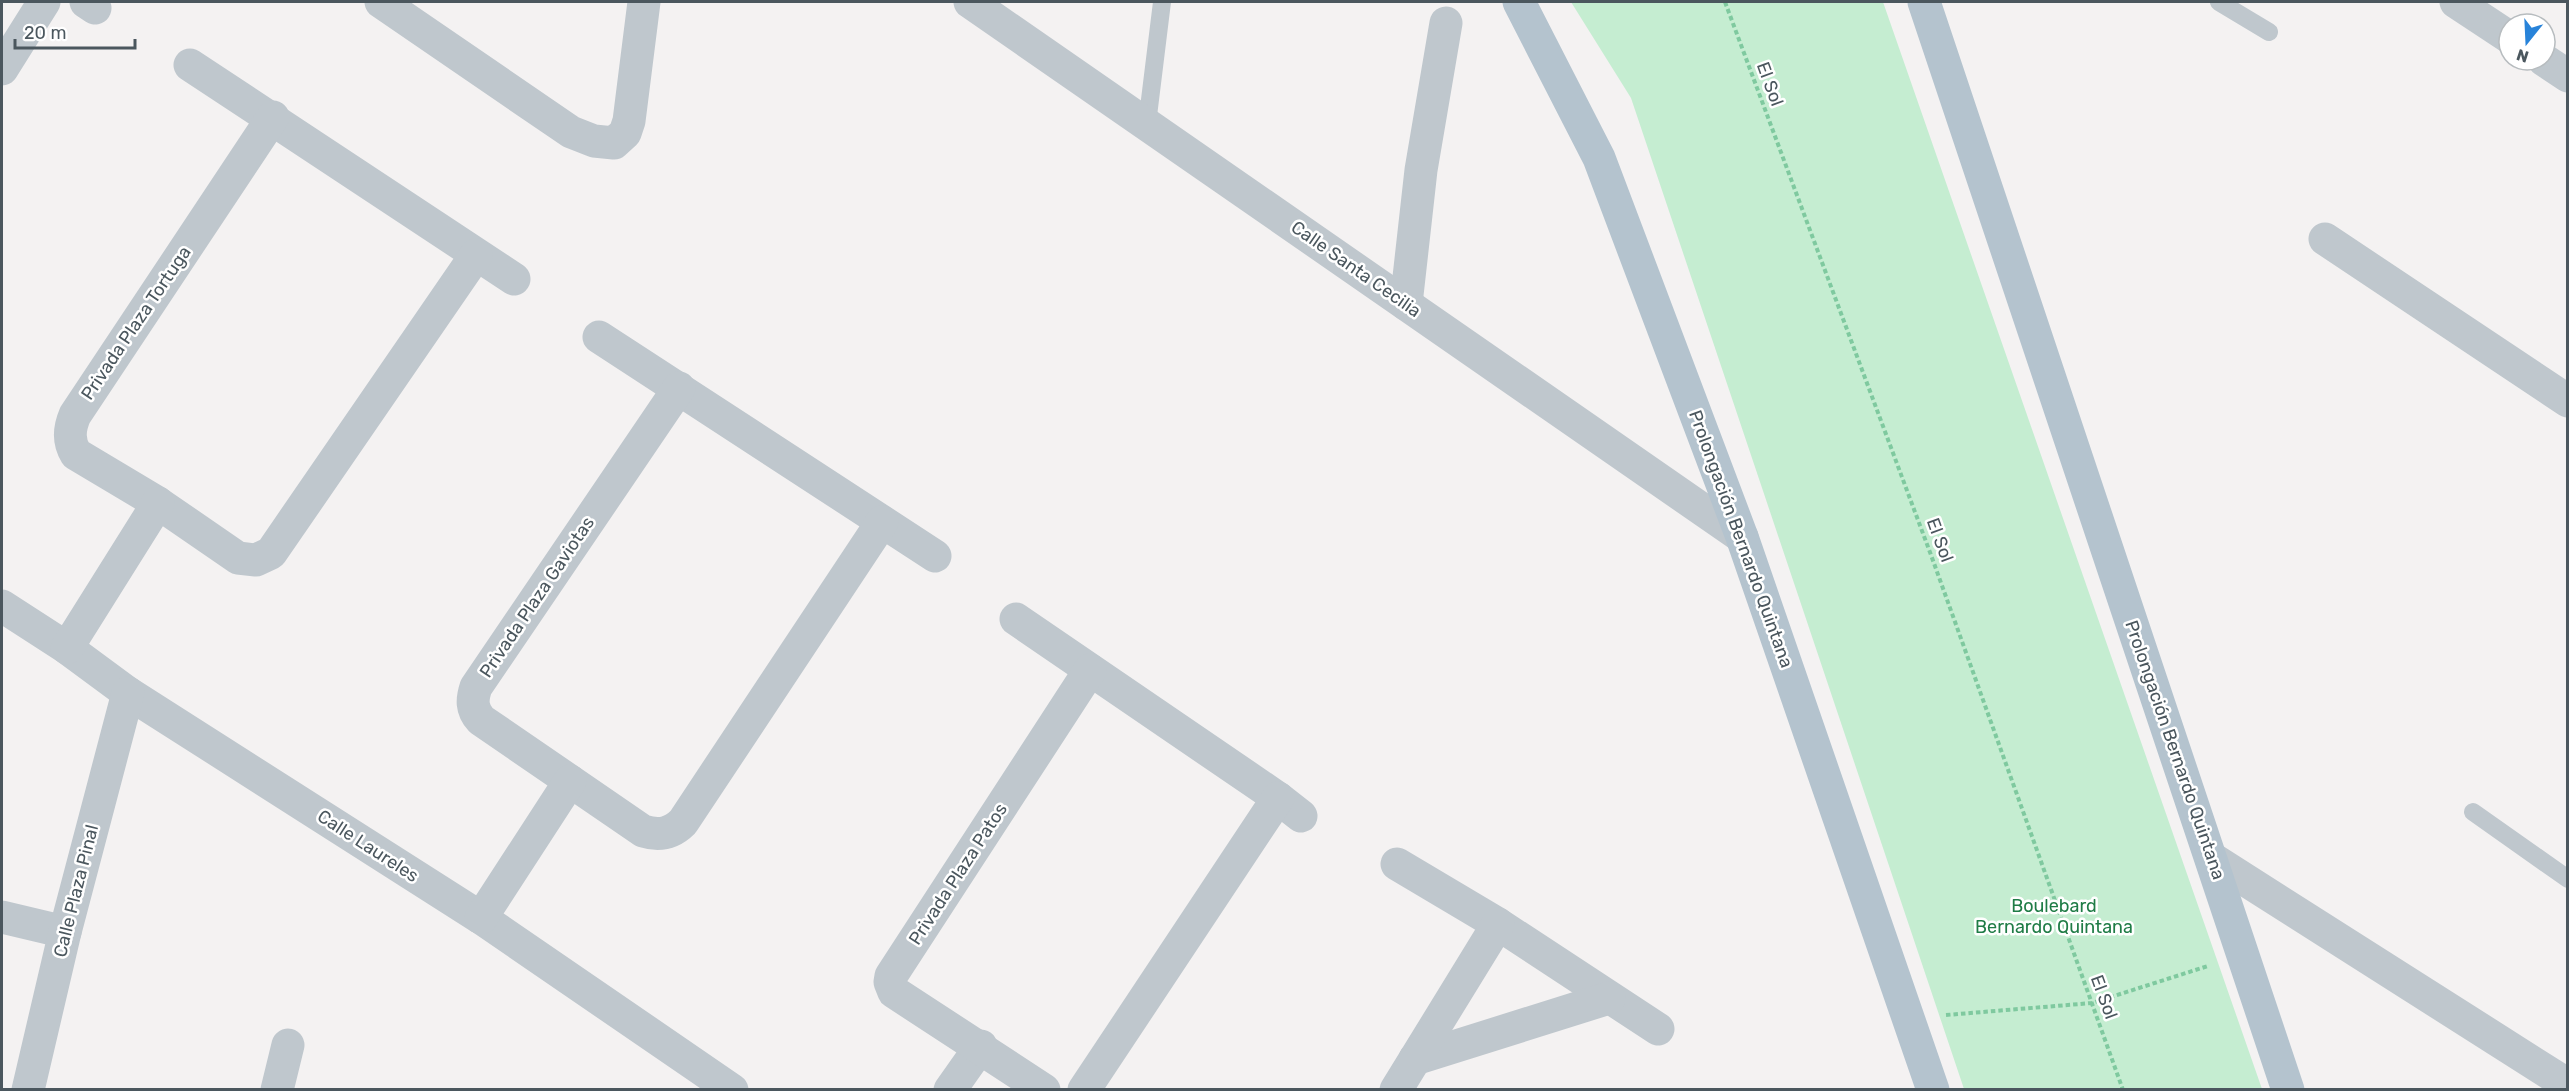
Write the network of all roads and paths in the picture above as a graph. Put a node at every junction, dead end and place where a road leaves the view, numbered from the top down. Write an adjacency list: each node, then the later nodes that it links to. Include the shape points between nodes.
1 (44, 2): 15 (street)
2 (381, 2): 3 (street, via 571,132 594,141 614,143 625,133 629,121)
3 (644, 2)
4 (970, 2): 17 (street, Calle Santa Cecilia)
5 (1162, 2): 17 (lane)
6 (1519, 2): 27 (main road, Prolongación Bernardo Quintana, via 1599,158)
7 (1725, 2): 45 (path, El Sol, via 1927,544)
8 (1924, 2): 36 (main road, Prolongación Bernardo Quintana)
9 (2219, 2): 13 (lane)
10 (2456, 2): 12 (street)
11 (1446, 23): 21 (street, via 1421,170)
12 (2497, 29)
13 (2269, 32)
14 (190, 65): 16 (street)
15 (2, 69)
16 (273, 117): 19 (street); 25 (street, Privada Plaza Tortuga, via 70,425 71,445 76,454)
17 (1147, 124): 21 (street, Calle Santa Cecilia)
18 (2325, 240): 24 (street)
19 (476, 255): 20 (street); 25 (street, Privada Plaza Tortuga, via 271,553 256,560 238,558)
20 (514, 279)
21 (1406, 304): 27 (street, Calle Santa Cecilia)
22 (599, 337): 23 (street)
23 (679, 388): 26 (street); 34 (street, Privada Plaza Gaviotas, via 473,695 475,714 481,720)
24 (2568, 401)
25 (158, 503): 31 (street)
26 (882, 522): 28 (street); 34 (street, Privada Plaza Gaviotas, via 676,829 653,834 643,831)
27 (1742, 537): 46 (main road, Prolongación Bernardo Quintana)
28 (935, 556)
29 (2, 606): 31 (street, Calle Laureles)
30 (1016, 619): 32 (street)
31 (67, 648): 33 (street, Calle Laureles)
32 (1090, 670): 49 (street, Privada Plaza Patos, via 891,976 894,992); 57 (street, via 1290,807)
33 (128, 693): 40 (street, Calle Laureles); 42 (street, Calle Plaza Pinal)
34 (570, 781): 40 (street)
35 (2473, 812): 38 (lane)
36 (2211, 858): 43 (main road, Prolongación Bernardo Quintana); 51 (street)
37 (1397, 864): 41 (street)
38 (2568, 879)
39 (2, 917): 42 (street)
40 (481, 918): 54 (street, Calle Laureles)
41 (1498, 924): 44 (street); 50 (street)
42 (65, 932): 52 (street, Calle Plaza Pinal)
43 (2243, 955): 45 (path); 61 (main road, Prolongación Bernardo Quintana)
44 (1609, 998): 47 (street); 50 (street)
45 (2092, 1004): 46 (path); 60 (path, El Sol)
46 (1906, 1018): 59 (main road, Prolongación Bernardo Quintana)
47 (1658, 1029)
48 (288, 1045): 53 (street)
49 (981, 1046): 55 (street); 56 (street, Privada Plaza Patos)
50 (1415, 1059): 58 (street)
51 (2568, 1085)
52 (28, 1089)
53 (276, 1089)
54 (732, 1089)
55 (950, 1089)
56 (1044, 1089)
57 (1084, 1089)
58 (1396, 1089)
59 (1933, 1089)
60 (2124, 1089)
61 (2288, 1089)

